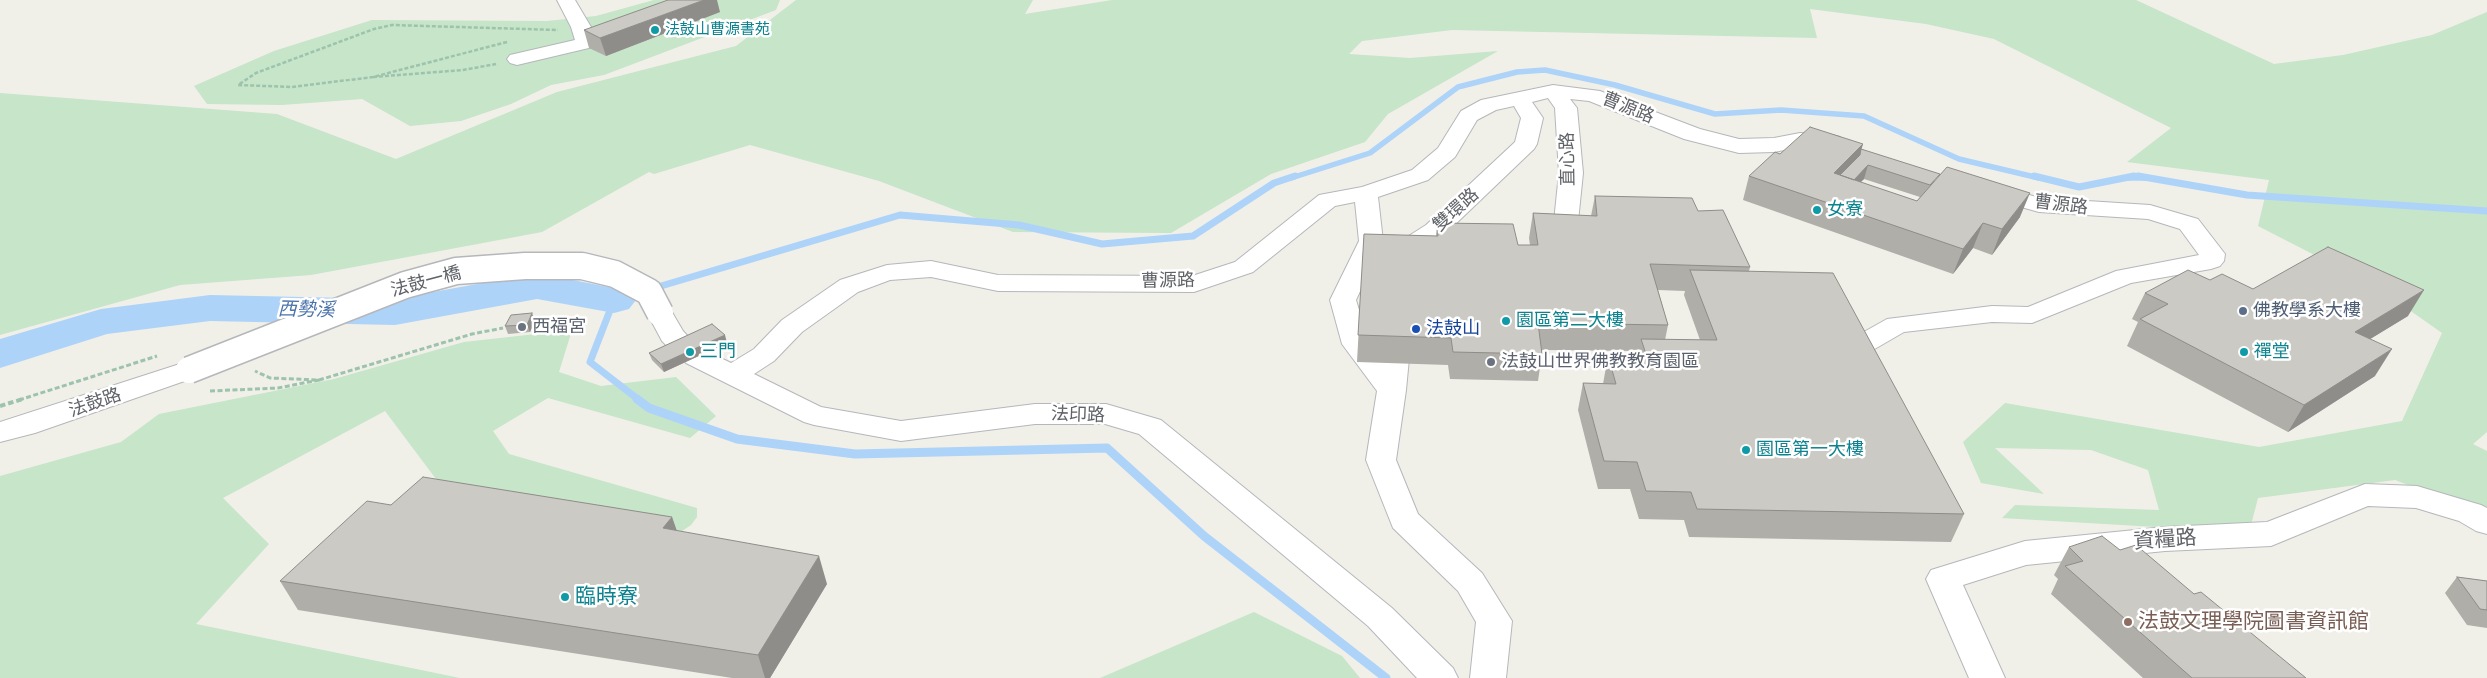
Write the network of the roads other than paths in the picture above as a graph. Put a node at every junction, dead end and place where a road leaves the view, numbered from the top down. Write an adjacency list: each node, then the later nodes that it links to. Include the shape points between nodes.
1 (566, 0): 2 (street, via 586,43)
2 (517, 59)
3 (1553, 91): 4 (street, 曹源路); 5 (street, 曹源路, via 1593,94 1692,134 1739,146 1800,140 1837,142); 8 (street, 直心路, via 1566,108 1571,173)
4 (1519, 98): 7 (street, 曹源路, via 1489,104 1469,116 1447,152 1420,174); 9 (street, 雙環路, via 1532,118 1526,144)
5 (1855, 148)
6 (1968, 184): 12 (street, 曹源路, via 2040,205 2150,212 2189,224 2212,254 2211,261 2125,276 2032,315 1992,314 1897,325)
7 (1366, 193): 10 (street); 14 (street, 曹源路, via 1327,200 1244,267 1194,284 998,283 931,269 887,273 849,286 792,326 764,355)
8 (1565, 231)
9 (1423, 238): 10 (street); 15 (street, 雙環路, via 1405,249)
10 (1371, 241): 15 (street, via 1343,300 1356,344)
11 (660, 313): 13 (street, 法鼓一橋, bridge, via 649,292 614,274 582,266 525,266 456,272 405,284); 14 (street, 法印路, via 672,334 690,352)
12 (1856, 348)
13 (189, 370): 16 (street, 法鼓路)
14 (733, 375): 18 (street, 法印路, via 814,415 901,431 1036,414 1106,414 1150,427 1380,617)
15 (1392, 390): 19 (street, 雙環路, via 1381,460 1404,520 1470,582 1494,621)
16 (0, 432)
17 (2487, 523): 20 (street, 資糧路, via 2470,513 2417,497 2365,495 2271,534 2165,539 2025,553 1943,578)
18 (1440, 678)
19 (1488, 678)
20 (1986, 678)

